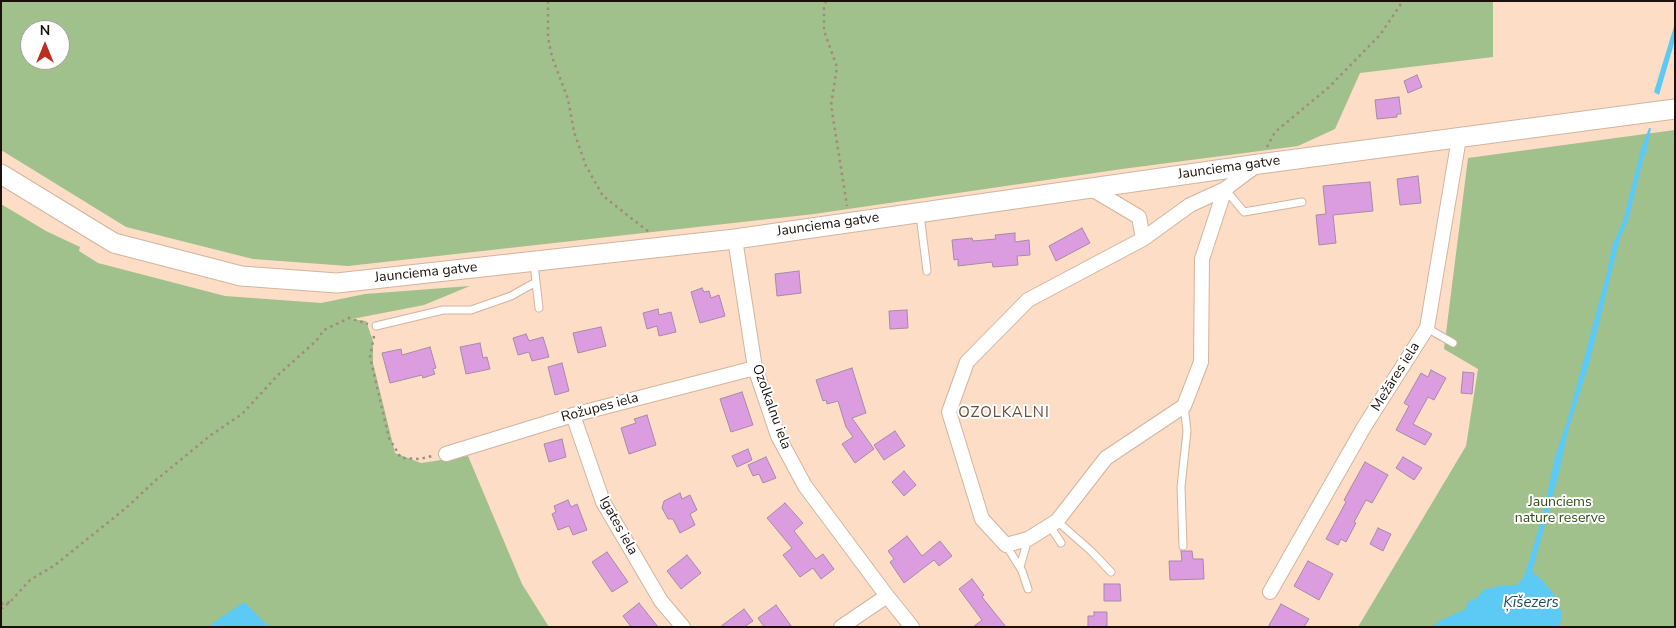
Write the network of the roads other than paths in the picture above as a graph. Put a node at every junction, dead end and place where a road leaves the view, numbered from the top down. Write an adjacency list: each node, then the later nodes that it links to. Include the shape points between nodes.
1 (1675, 109): 2 (main road, Jaunciema gatve)
2 (1459, 138): 3 (main road, Jaunciema gatve); 16 (street, Mežāres iela)
3 (1259, 164): 5 (main road, Jaunciema gatve); 6 (street)
4 (1, 174): 11 (main road, Jaunciema gatve, via 114,243 241,276 337,283)
5 (1090, 188): 8 (main road, Jaunciema gatve); 10 (street, via 1139,217)
6 (1225, 188): 7 (lane, via 1244,212); 10 (street, via 1190,205); 19 (street, via 1202,259 1201,362)
7 (1302, 202)
8 (919, 212): 9 (main road, Jaunciema gatve); 12 (lane)
9 (734, 239): 11 (main road, Jaunciema gatve); 18 (street, Ozolkalnu iela)
10 (1143, 239): 25 (street, via 1028,300 967,362 949,412 982,519)
11 (534, 261): 13 (lane)
12 (927, 271)
13 (536, 282): 14 (lane); 15 (lane, via 511,296 471,310 443,310)
14 (539, 308)
15 (376, 326)
16 (1427, 328): 17 (lane); 30 (street, Mežāres iela, via 1364,427)
17 (1453, 343)
18 (755, 368): 20 (street, Rožupes iela); 31 (street, Ozolkalnu iela, via 778,436 805,486)
19 (1184, 406): 22 (street, via 1106,458); 26 (lane, via 1187,431 1180,487)
20 (573, 415): 21 (street, Rožupes iela); 32 (street, Igates iela, via 603,502 661,601)
21 (446, 454)
22 (1053, 524): 23 (street); 24 (lane); 28 (lane, via 1091,551)
23 (1028, 539): 25 (street); 27 (lane)
24 (1060, 543)
25 (1006, 545): 27 (lane)
26 (1183, 546)
27 (1020, 567): 29 (lane)
28 (1111, 572)
29 (1028, 589)
30 (1270, 592)
31 (887, 596): 33 (street); 34 (street, Ozolkalnu iela)
32 (683, 627)
33 (841, 627)
34 (912, 627)

